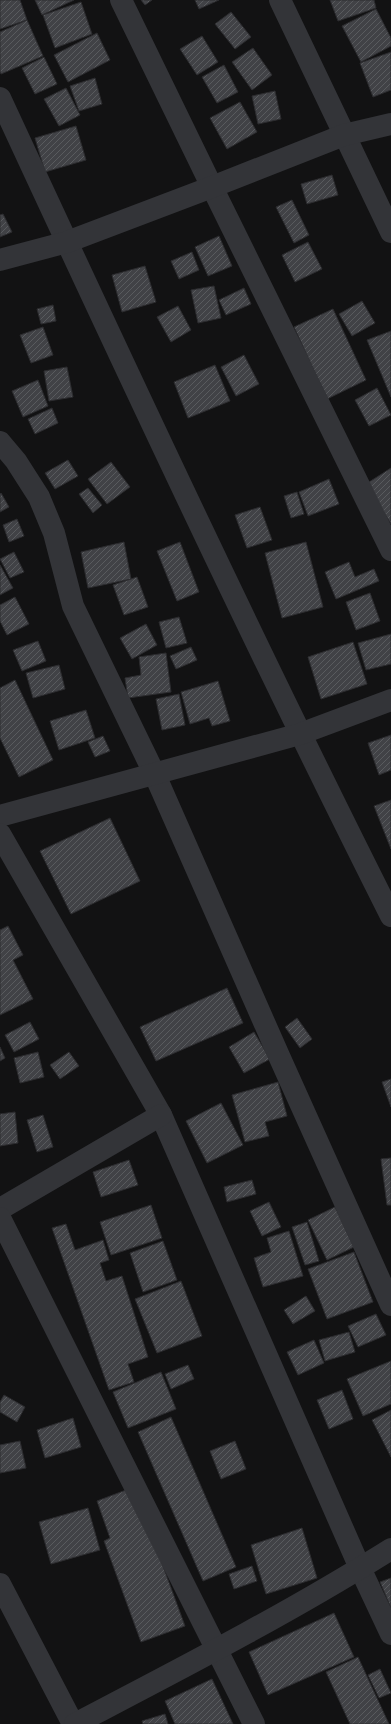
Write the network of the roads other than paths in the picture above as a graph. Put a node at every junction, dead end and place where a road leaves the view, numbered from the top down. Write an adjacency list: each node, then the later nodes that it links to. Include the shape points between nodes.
1 (121, 0): 6 (street)
2 (280, 0): 5 (street)
3 (0, 98): 8 (street)
4 (391, 124): 5 (street)
5 (344, 135): 6 (street); 7 (street)
6 (212, 187): 8 (street); 11 (street)
7 (391, 232)
8 (67, 242): 9 (street); 13 (street)
9 (0, 260)
10 (0, 442): 14 (street, via 16,461 39,498 54,533 73,606)
11 (391, 550)
12 (391, 700): 13 (street)
13 (300, 734): 14 (street); 17 (street)
14 (156, 775): 15 (street); 21 (street)
15 (0, 816)
16 (0, 834): 18 (street)
17 (391, 916)
18 (161, 1115): 19 (street); 23 (street)
19 (0, 1209)
20 (0, 1218): 26 (street)
21 (391, 1305)
22 (391, 1549): 23 (street)
23 (360, 1568): 25 (street); 26 (street)
24 (0, 1584): 27 (street)
25 (391, 1634)
26 (216, 1650): 27 (street); 28 (street)
27 (74, 1724)
28 (254, 1724)

